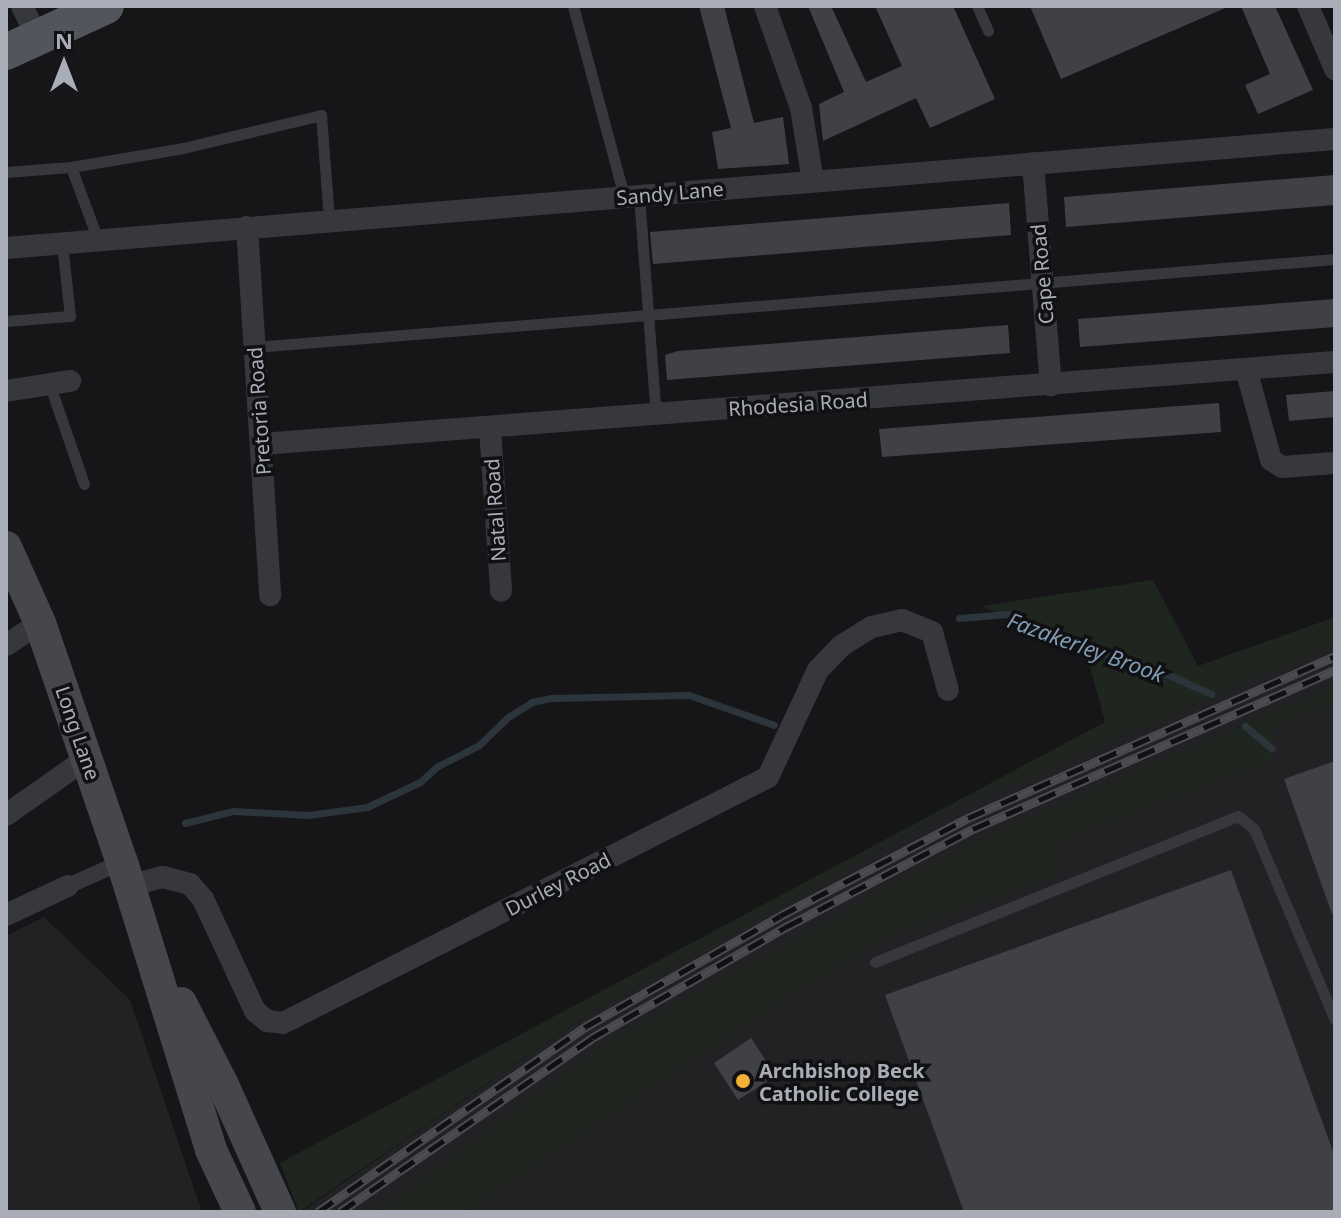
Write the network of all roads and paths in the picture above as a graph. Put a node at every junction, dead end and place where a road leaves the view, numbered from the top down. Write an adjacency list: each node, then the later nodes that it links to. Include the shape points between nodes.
1 (106, 6): 7 (main road)
2 (573, 6): 14 (lane)
3 (765, 6): 13 (street, via 801,108)
4 (977, 6): 6 (lane)
5 (1308, 6): 8 (street)
6 (988, 31)
7 (22, 32)
8 (1335, 69)
9 (1335, 139): 10 (street, Sandy Lane)
10 (1033, 163): 13 (street, Sandy Lane); 21 (street, Cape Road)
11 (71, 167): 12 (lane); 15 (lane, via 183,148 321,115); 17 (lane)
12 (6, 172)
13 (813, 181): 14 (street, Sandy Lane)
14 (631, 196): 15 (street, Sandy Lane); 22 (lane)
15 (329, 220): 16 (street, Sandy Lane)
16 (247, 227): 17 (street, Sandy Lane); 24 (street, Pretoria Road)
17 (98, 240): 18 (street, Sandy Lane)
18 (62, 243): 19 (street, Sandy Lane); 23 (lane, via 70,316)
19 (6, 248)
20 (1335, 259): 21 (lane)
21 (1042, 282): 22 (lane); 28 (street, Cape Road)
22 (648, 314): 24 (lane); 30 (lane)
23 (6, 321)
24 (255, 347): 32 (street, Pretoria Road)
25 (1335, 362): 26 (street, Rhodesia Road)
26 (1246, 369): 28 (street, Rhodesia Road); 33 (street, via 1271,460 1282,467)
27 (60, 382): 29 (street); 34 (lane)
28 (1051, 385): 30 (street, Rhodesia Road)
29 (6, 391)
30 (656, 415): 31 (street, Rhodesia Road)
31 (490, 428): 32 (street, Rhodesia Road); 36 (street, Natal Road)
32 (261, 444): 37 (street, Pretoria Road)
33 (1335, 463)
34 (84, 484)
35 (6, 547): 38 (main road, Long Lane)
36 (501, 591)
37 (270, 595)
38 (40, 623): 39 (street); 41 (main road, Long Lane)
39 (6, 645)
40 (948, 690): 43 (street, Durley Road, via 932,632 902,620 872,627 841,646 818,670 768,777 283,1023 267,1021 255,1011 203,899 190,884)
41 (87, 758): 42 (street); 43 (main road, Long Lane)
42 (6, 815)
43 (126, 874): 44 (street); 46 (main road, Long Lane)
44 (68, 886): 45 (street)
45 (6, 915)
46 (140, 922): 49 (main road, Long Lane, via 211,1150); 50 (main road, Long Lane)
47 (875, 962): 48 (lane, via 1238,816 1254,829)
48 (1335, 1020)
49 (240, 1212)
50 (280, 1212)

